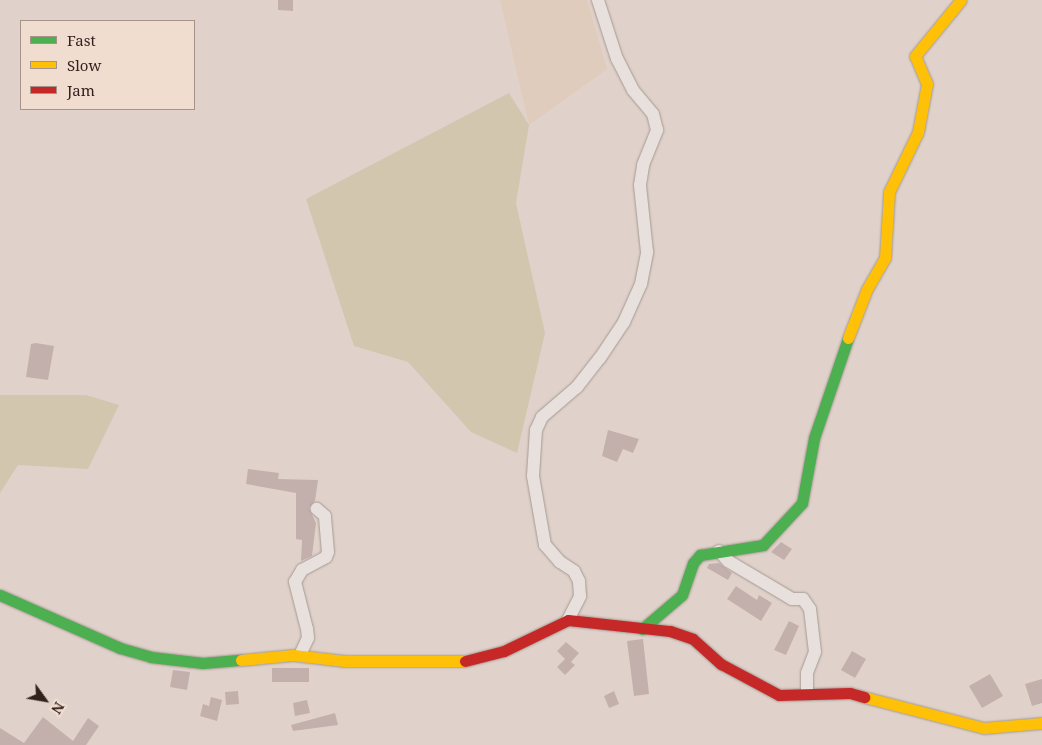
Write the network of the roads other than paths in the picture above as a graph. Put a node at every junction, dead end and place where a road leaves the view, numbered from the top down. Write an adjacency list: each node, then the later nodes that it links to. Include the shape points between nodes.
1 (598, 0): 6 (street, via 616,59 633,90 653,114 657,130 643,165 640,185 647,252 641,284 624,322 600,358 577,387 542,417 536,430 533,476 545,545 560,562 574,571 579,581 580,596)
2 (961, 0): 4 (street, via 915,56 927,84 918,132 889,192 885,258 867,289 828,389 814,438 802,503 763,545)
3 (317, 509): 8 (street, via 325,516 328,552 326,557 302,570 295,582 307,629)
4 (719, 551): 7 (street, via 700,555 693,563 682,595); 9 (street, via 728,561 792,599 803,600 810,609 814,652 807,673)
5 (0, 595): 8 (street, via 94,639 151,657 203,662)
6 (568, 620): 7 (street); 8 (street, via 504,651 458,663 345,661)
7 (642, 629): 9 (street, via 670,631 693,639 721,664 764,690 779,695)
8 (300, 655)
9 (807, 694): 10 (street, via 850,693 984,728)
10 (1042, 723)

